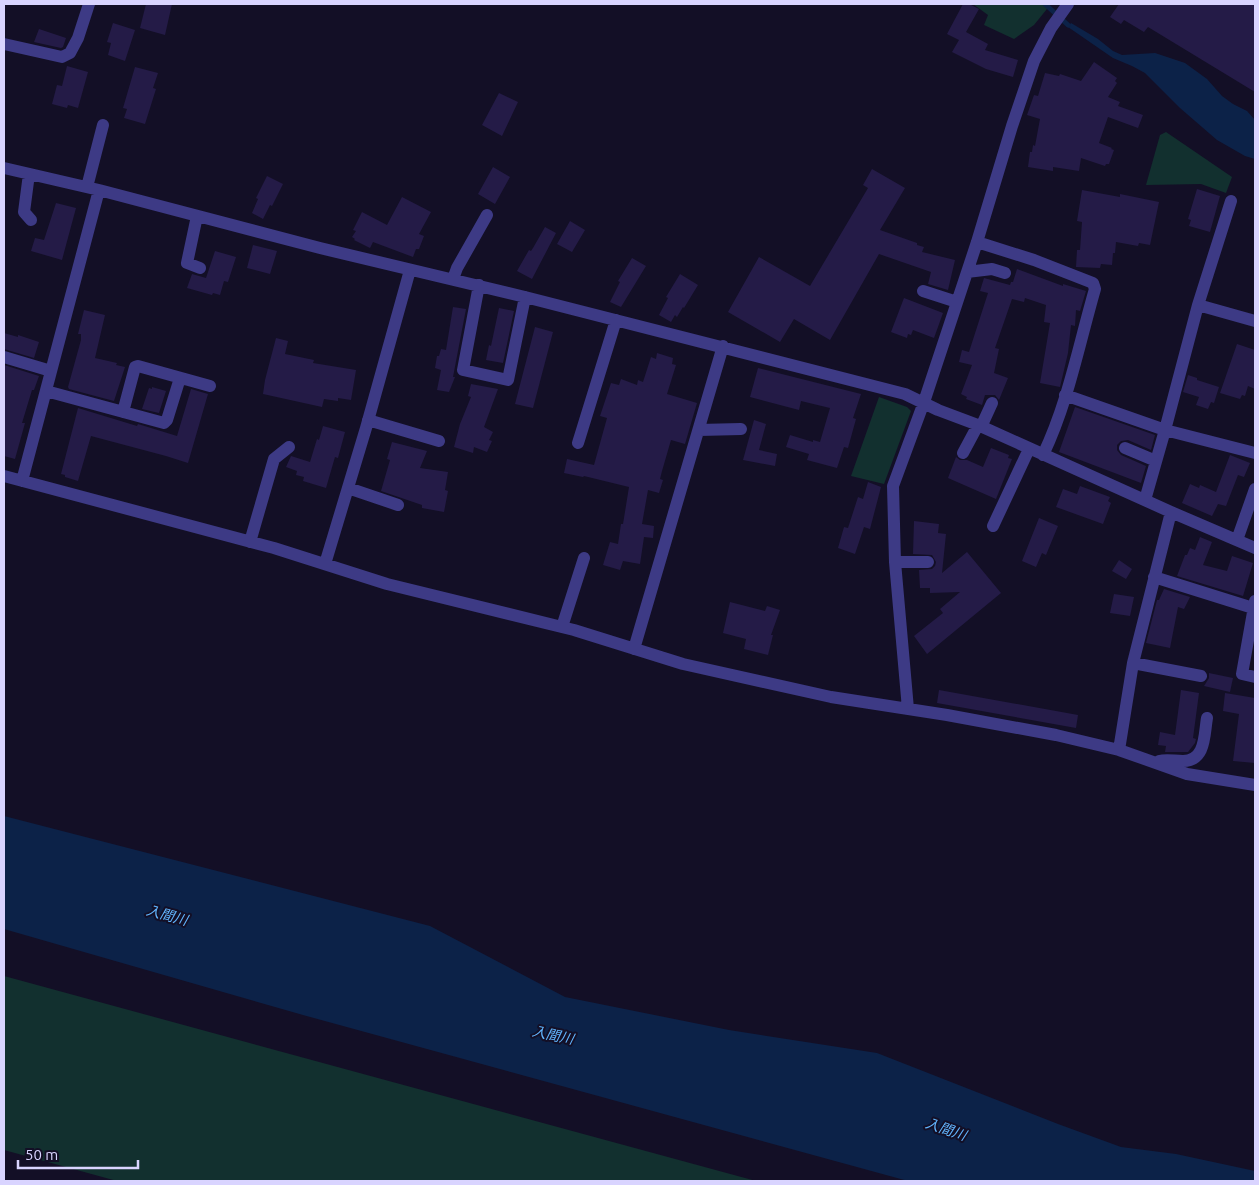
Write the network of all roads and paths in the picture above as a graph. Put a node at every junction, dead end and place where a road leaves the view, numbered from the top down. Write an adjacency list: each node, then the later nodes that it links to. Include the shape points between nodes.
1 (89, 4): 3 (street, via 70,54 62,57)
2 (1068, 4): 12 (street, via 1034,61)
3 (4, 44)
4 (103, 124): 7 (street)
5 (4, 168): 6 (street)
6 (29, 174): 7 (street); 11 (street, via 24,212)
7 (93, 188): 10 (street); 27 (street)
8 (1231, 201): 22 (street)
9 (487, 214): 17 (street)
10 (197, 216): 13 (street, via 187,263); 14 (street)
11 (31, 220)
12 (977, 242): 15 (street); 31 (street, via 1093,283 1095,289)
13 (200, 268)
14 (410, 270): 17 (street); 35 (street)
15 (967, 272): 16 (street, via 992,270); 21 (street)
16 (1005, 273)
17 (453, 279): 18 (street)
18 (479, 285): 20 (street); 20 (street, via 463,370 508,380)
19 (923, 291): 21 (street)
20 (524, 297): 23 (street)
21 (958, 302): 32 (street)
22 (1198, 304): 24 (street); 39 (street)
23 (616, 320): 25 (street); 41 (street)
24 (1255, 321)
25 (723, 346): 32 (street, via 905,394); 38 (street)
26 (4, 357): 27 (street)
27 (51, 371): 30 (street)
28 (180, 378): 29 (street); 34 (street, via 164,423); 34 (street, via 135,367)
29 (210, 386)
30 (46, 390): 34 (street); 50 (street)
31 (1065, 395): 39 (street); 47 (street)
32 (924, 402): 36 (street); 61 (street, via 892,486)
33 (992, 403): 36 (street)
34 (123, 412)
35 (368, 420): 40 (street); 51 (street)
36 (980, 426): 44 (street); 45 (street)
37 (741, 429): 38 (street)
38 (699, 430): 67 (street)
39 (1166, 430): 46 (street); 48 (street)
40 (439, 441)
41 (578, 443)
42 (289, 447): 58 (street, via 274,459)
43 (1125, 448): 48 (street)
44 (1029, 449): 47 (street); 56 (street)
45 (963, 453)
46 (1255, 454)
47 (1043, 455): 53 (street)
48 (1156, 461): 53 (street)
49 (4, 476): 50 (street)
50 (22, 481): 58 (street)
51 (348, 488): 54 (street); 63 (street)
52 (1255, 489): 57 (street)
53 (1145, 500): 55 (street)
54 (398, 505)
55 (1171, 512): 57 (street); 64 (street)
56 (993, 526)
57 (1236, 540): 59 (street)
58 (250, 542): 63 (street)
59 (1255, 548)
60 (584, 558): 66 (street)
61 (895, 562): 62 (street); 71 (street)
62 (928, 562)
63 (325, 564): 66 (street, via 387,584)
64 (1154, 578): 65 (street); 68 (street)
65 (1254, 605): 70 (street, via 1242,674)
66 (562, 627): 67 (street)
67 (634, 649): 71 (street, via 682,664 812,693)
68 (1133, 663): 69 (street); 73 (street)
69 (1201, 676)
70 (1255, 677)
71 (908, 709): 73 (street, via 1056,735)
72 (1207, 718): 74 (street, via 1198,756 1186,761 1165,759)
73 (1119, 750): 74 (street)
74 (1156, 762): 75 (street, via 1187,774)
75 (1255, 785)

